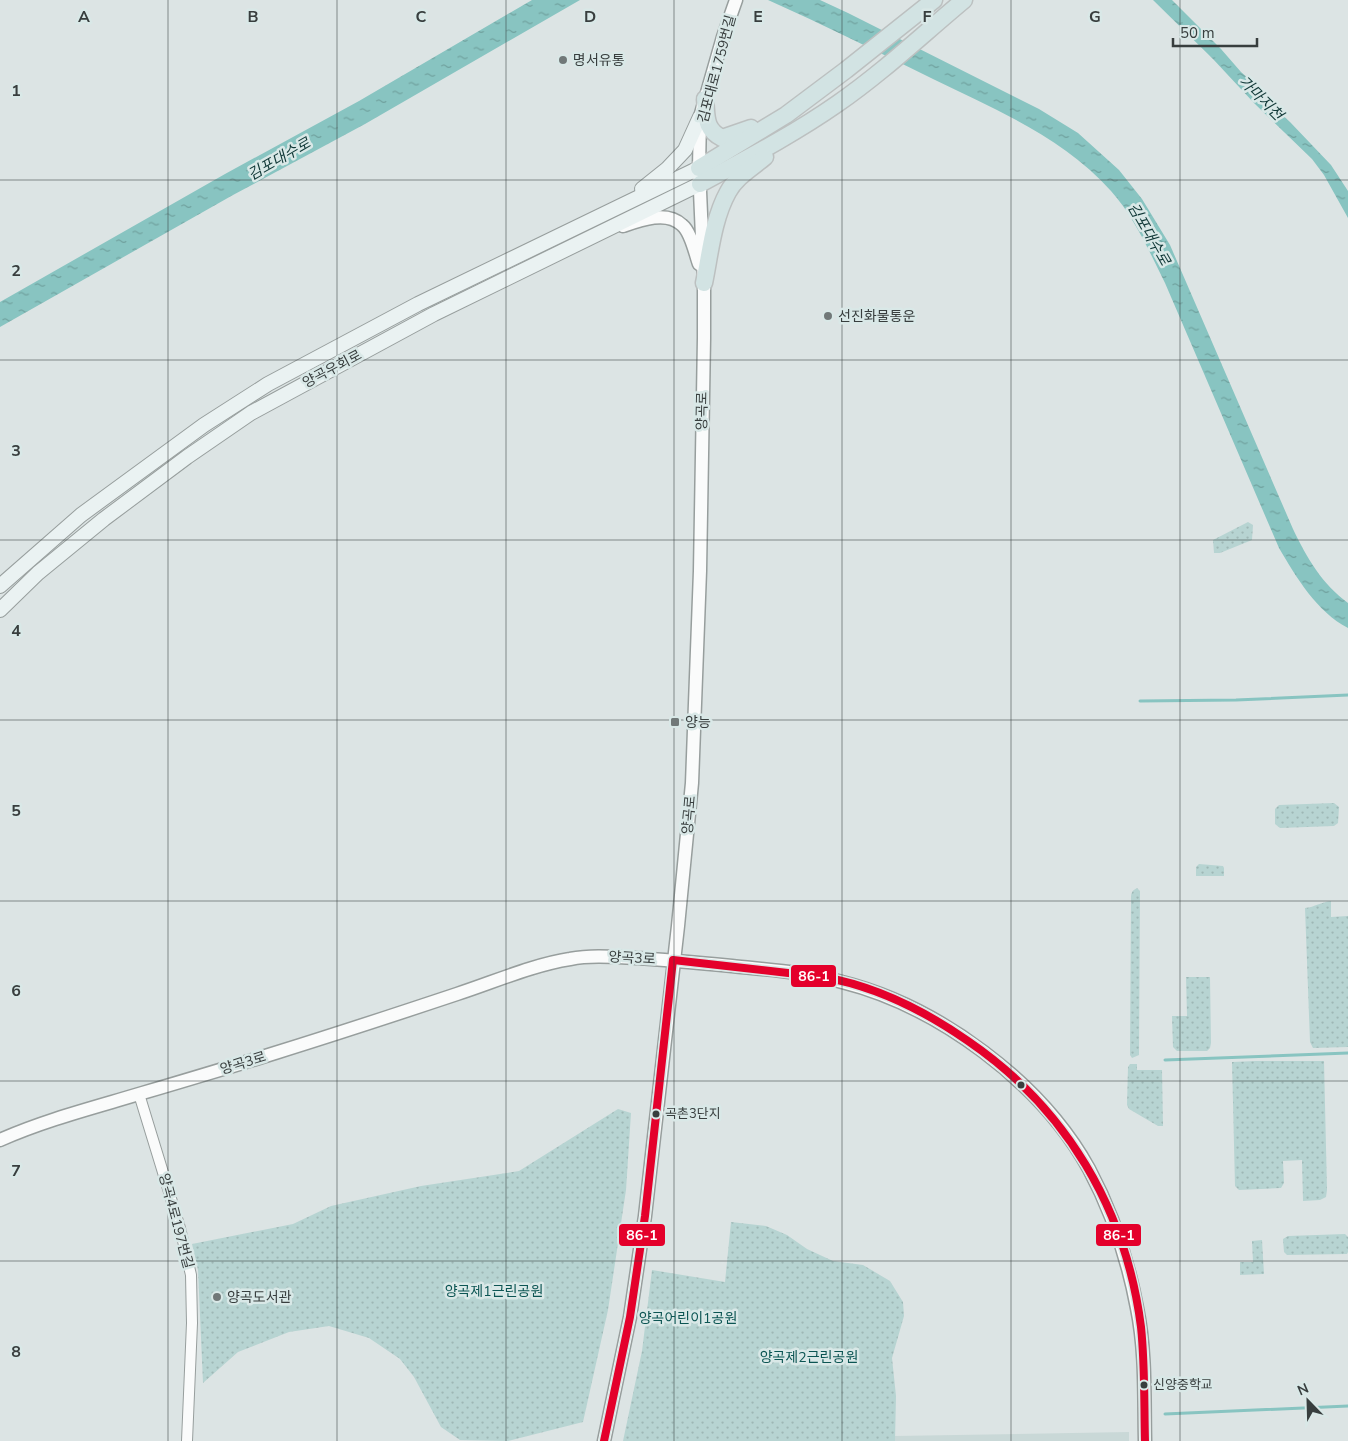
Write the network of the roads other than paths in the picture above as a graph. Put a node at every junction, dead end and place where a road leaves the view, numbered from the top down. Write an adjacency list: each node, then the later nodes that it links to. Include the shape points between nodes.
1 (736, 0): 4 (street, 김포대로1759번길)
2 (934, 0): 6 (highway)
3 (964, 0): 5 (highway)
4 (705, 99): 6 (highway, via 708,127 722,138); 7 (street, 김포대로1759번길)
5 (837, 104): 8 (highway, via 768,146); 11 (highway, via 741,176 728,192 719,214)
6 (786, 115): 8 (highway)
7 (700, 117): 8 (street, 김포대로1759번길); 9 (main road, via 685,150 667,169)
8 (699, 176): 9 (main road, 양곡우회로); 10 (main road, 양곡우회로); 11 (street, 양곡로)
9 (623, 204): 12 (main road, 양곡우회로, via 418,304 268,384 204,425 81,515)
10 (597, 236): 11 (street, via 656,217 673,219 683,225 693,244); 13 (main road, 양곡우회로, via 434,314 250,414 104,519 38,573)
11 (704, 283): 14 (street, 양곡로, via 700,562 692,783)
12 (0, 586)
13 (0, 610)
14 (673, 960): 15 (street, 양곡3로, via 599,956 556,962); 18 (street, 양곡로, via 645,1216 630,1316); 19 (street, 양곡3로, via 822,977 874,992 915,1009 964,1038 1002,1067 1036,1100 1088,1167 1120,1241 1141,1329)
15 (139, 1094): 16 (street, 양곡3로); 17 (street, 양곡4로197번길, via 188,1261 192,1293)
16 (0, 1140)
17 (187, 1441)
18 (604, 1441)
19 (1144, 1441)

